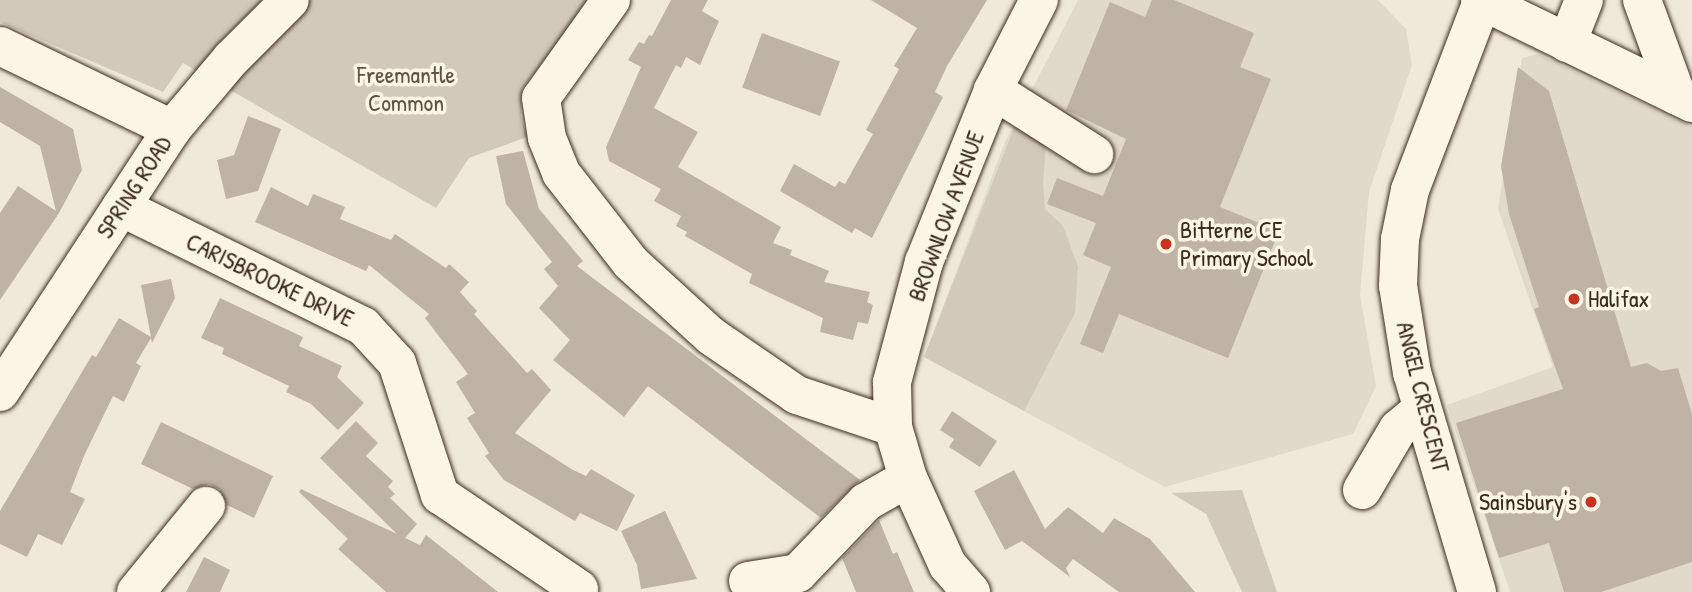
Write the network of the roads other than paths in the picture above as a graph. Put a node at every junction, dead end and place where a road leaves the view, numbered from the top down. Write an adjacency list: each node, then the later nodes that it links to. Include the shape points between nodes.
1 (290, 0): 11 (street, SPRING ROAD, via 231,59)
2 (611, 0): 16 (street, via 541,98 547,138 561,173 631,263 711,336 797,395)
3 (1039, 0): 9 (street, BROWNLOW AVENUE)
4 (1584, 0): 7 (street)
5 (1642, 0): 10 (street)
6 (1481, 1): 7 (street); 15 (street, ANGEL CRESCENT, via 1410,190 1401,239 1398,286 1405,343)
7 (1567, 43): 10 (street)
8 (0, 46): 11 (street)
9 (993, 90): 12 (street); 16 (street, BROWNLOW AVENUE, via 924,262 892,382)
10 (1684, 99)
11 (172, 129): 13 (street, SPRING ROAD)
12 (1094, 154)
13 (121, 207): 14 (street, SPRING ROAD); 21 (street, CARISBROOKE DRIVE, via 363,326 397,363 440,495)
14 (0, 392)
15 (1422, 409): 18 (street, via 1398,429); 24 (street, ANGEL CRESCENT)
16 (892, 428): 17 (street, BROWNLOW AVENUE)
17 (908, 478): 20 (street, via 866,502 798,573); 23 (street, BROWNLOW AVENUE, via 948,566)
18 (1362, 490)
19 (206, 506): 22 (street)
20 (748, 581)
21 (579, 589)
22 (136, 592)
23 (971, 592)
24 (1477, 592)

